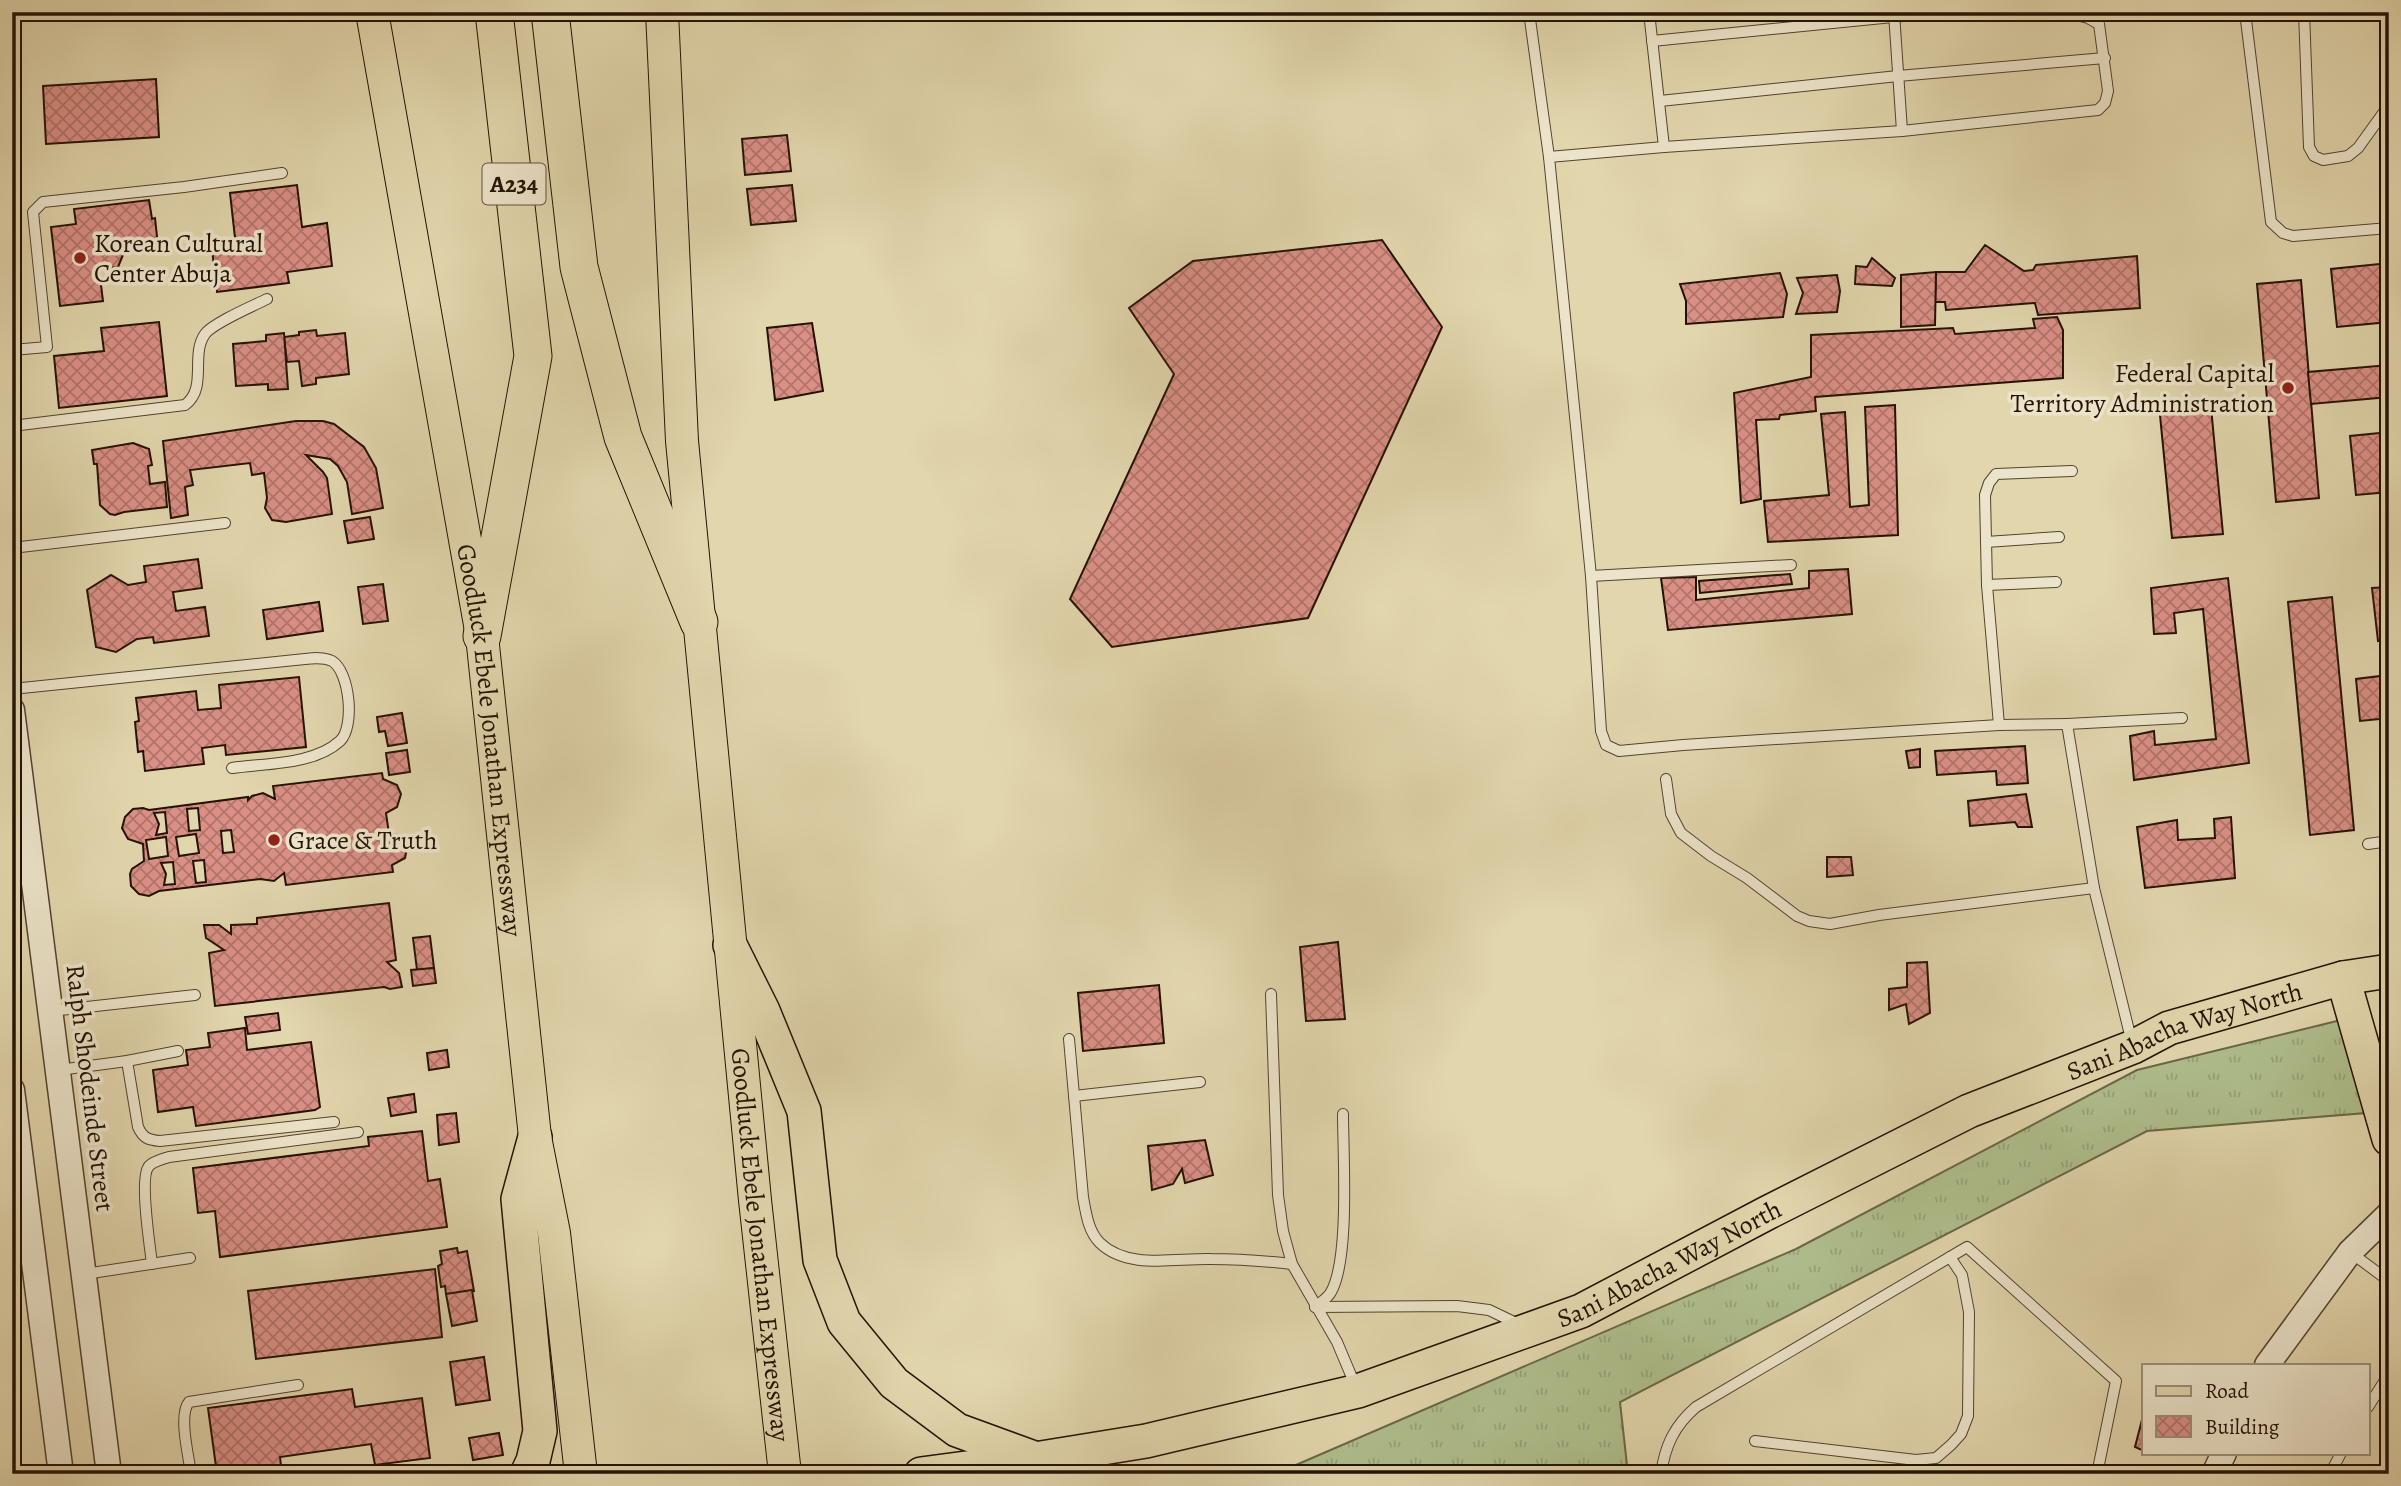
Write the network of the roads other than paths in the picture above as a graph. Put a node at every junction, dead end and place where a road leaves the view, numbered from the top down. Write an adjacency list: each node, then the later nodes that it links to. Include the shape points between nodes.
1 (372, 12): 37 (main road, Goodluck Ebele Jonathan Expressway)
2 (494, 12): 37 (highway, A234, via 533,356)
3 (550, 12): 36 (highway, A234, via 579,267 623,437)
4 (662, 12): 36 (main road, Goodluck Ebele Jonathan Expressway, via 681,441)
5 (1529, 12): 21 (lane)
6 (1649, 12): 14 (lane)
7 (1943, 12): 12 (lane)
8 (2066, 12): 15 (lane, via 2099,24)
9 (2245, 12): 23 (lane, via 2274,228 2293,236)
10 (2304, 12): 18 (lane, via 2309,147 2314,156 2323,160 2348,156)
11 (2388, 12): 13 (lane)
12 (1894, 15): 14 (lane); 16 (lane)
13 (2389, 18)
14 (1652, 41): 17 (lane)
15 (2105, 58): 16 (lane); 19 (lane, via 2108,91 2098,110)
16 (1898, 76): 17 (lane); 19 (lane)
17 (1660, 101): 20 (lane)
18 (2389, 105)
19 (1902, 131): 20 (lane)
20 (1664, 147): 21 (lane)
21 (1549, 157): 33 (lane)
22 (282, 173): 25 (lane, via 43,202 33,212 47,346)
23 (2389, 228)
24 (267, 299): 26 (lane, via 205,334 196,390 185,405)
25 (12, 349)
26 (12, 426)
27 (2071, 471): 30 (lane, via 1996,474 1985,495)
28 (225, 523): 31 (lane)
29 (2059, 537): 30 (lane)
30 (1986, 542): 35 (lane)
31 (12, 548)
32 (1791, 565): 33 (lane)
33 (1591, 576): 42 (lane, via 1601,731 1606,745 1619,751)
34 (2056, 582): 35 (lane)
35 (1987, 585): 42 (lane)
36 (699, 622): 48 (main road, Goodluck Ebele Jonathan Expressway)
37 (482, 636): 65 (main road, Goodluck Ebele Jonathan Expressway)
38 (12, 689): 43 (lane, via 318,658 337,666 350,713 348,731 340,741 309,758)
39 (12, 710): 53 (street, Ralph Shodeinde Street)
40 (2182, 718): 41 (lane)
41 (2067, 724): 42 (lane); 47 (lane)
42 (1999, 725)
43 (232, 768)
44 (1666, 779): 47 (lane, via 1671,814 1681,833 1809,921 1830,925)
45 (2389, 841): 46 (lane)
46 (2368, 845)
47 (2094, 888): 55 (lane)
48 (730, 945): 87 (highway, via 804,1111 820,1260 844,1322 894,1384 957,1430); 93 (main road, Goodluck Ebele Jonathan Expressway)
49 (2389, 971): 50 (highway, Sani Abacha Way North)
50 (2343, 978): 55 (highway, Sani Abacha Way North, via 2169,1028); 66 (highway)
51 (1271, 994): 74 (lane, via 1278,1195)
52 (195, 995): 53 (lane)
53 (50, 1011): 58 (street, Ralph Shodeinde Street)
54 (1069, 1038): 61 (lane)
55 (2133, 1047): 78 (highway, Sani Abacha Way North, via 1969,1111 1581,1311)
56 (177, 1051): 57 (lane)
57 (127, 1061): 58 (lane); 63 (lane, via 138,1127 149,1140)
58 (58, 1070): 75 (street, Ralph Shodeinde Street)
59 (1200, 1082): 61 (lane)
60 (12, 1090): 67 (street)
61 (1074, 1096): 74 (lane, via 1087,1220 1100,1243 1128,1258 1154,1261)
62 (1343, 1114): 77 (lane, via 1344,1201 1338,1274 1331,1294)
63 (334, 1122)
64 (358, 1132): 73 (lane, via 169,1157 149,1166 144,1180)
65 (535, 1137): 91 (highway, via 518,1199 540,1431); 92 (main road, Goodluck Ebele Jonathan Expressway, via 554,1233)
66 (2389, 1139)
67 (19, 1204): 69 (street)
68 (2381, 1226): 70 (street)
69 (22, 1250): 88 (street)
70 (2350, 1252): 76 (lane); 79 (street)
71 (1950, 1257): 84 (lane, via 1962,1275 1969,1312 1968,1416 1951,1445 1936,1458 1916,1460); 95 (lane, via 1696,1408 1681,1420 1672,1436); 96 (lane, via 1967,1247 2116,1381)
72 (190, 1258): 73 (lane)
73 (152, 1264): 75 (lane)
74 (1293, 1264): 77 (lane)
75 (84, 1274): 89 (street, Ralph Shodeinde Street)
76 (2389, 1281)
77 (1315, 1307): 78 (lane, via 1457,1306 1489,1310); 82 (lane, via 1337,1342)
78 (1530, 1329): 82 (highway, Sani Abacha Way North)
79 (2268, 1364)
80 (2389, 1374): 83 (lane)
81 (298, 1385): 90 (lane, via 189,1402 184,1417)
82 (1358, 1391): 87 (highway, Sani Abacha Way North, via 1146,1441)
83 (2370, 1404)
84 (1755, 1441)
85 (2224, 1454): 97 (street)
86 (2340, 1454): 98 (lane)
87 (1035, 1459): 94 (highway, Sani Abacha Way North)
88 (61, 1474)
89 (109, 1474)
90 (191, 1474)
91 (527, 1474)
92 (581, 1474)
93 (785, 1474)
94 (921, 1474)
95 (1661, 1474)
96 (2098, 1474)
97 (2214, 1474)
98 (2330, 1474)

